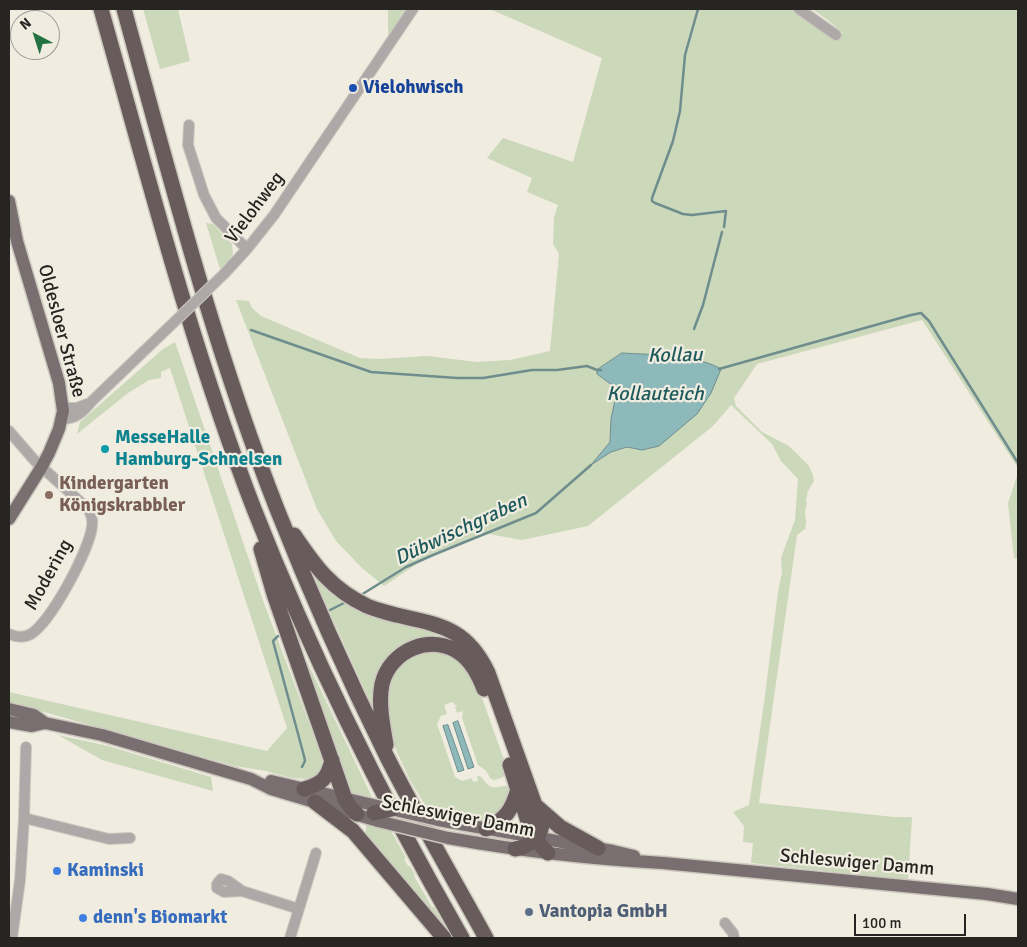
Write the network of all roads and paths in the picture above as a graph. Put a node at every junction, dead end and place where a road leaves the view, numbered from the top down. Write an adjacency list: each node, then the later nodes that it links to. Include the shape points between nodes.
1 (102, 9): 9 (highway)
2 (110, 9): 9 (highway)
3 (116, 9): 8 (highway)
4 (124, 9): 8 (highway)
5 (413, 9): 12 (street, Vielohweg, via 274,215)
6 (799, 9): 7 (street)
7 (836, 35)
8 (138, 56): 17 (highway, via 201,285 228,373)
9 (117, 65): 16 (highway, via 190,321)
10 (189, 125): 12 (street, via 188,145 204,195 216,218)
11 (9, 201): 13 (main road, Oldesloer Straße, via 17,241 59,383)
12 (247, 249): 13 (street, Vielohweg, bridge, via 85,409 68,419)
13 (62, 413): 15 (main road, Oldesloer Straße)
14 (9, 430): 15 (street, Modering)
15 (42, 468): 18 (main road, Oldesloer Straße); 19 (street, Modering, via 87,508 92,527 70,581 45,620 28,635)
16 (254, 507): 25 (highway, via 259,541 274,594); 51 (highway, via 292,602 343,714 406,838)
17 (276, 507): 24 (highway, via 318,610); 31 (highway, via 315,566 343,592 375,609 441,626 460,637 477,653 488,673)
18 (9, 519)
19 (9, 634)
20 (9, 709): 22 (main road, Schleswiger Damm, via 34,715)
21 (9, 722): 22 (main road, Schleswiger Damm, via 32,726)
22 (45, 723): 26 (main road, Schleswiger Damm, via 102,735)
23 (26, 747): 34 (street)
24 (388, 759): 28 (highway, via 381,707 382,684 387,672 406,650 423,644 443,645 456,650 477,674); 52 (highway)
25 (332, 760): 27 (highway, via 324,780); 29 (highway)
26 (251, 779): 27 (main road, Schleswiger Damm); 30 (main road, Schleswiger Damm, via 271,789)
27 (304, 789): 29 (main road, Schleswiger Damm)
28 (518, 789): 35 (highway, via 509,811); 37 (highway)
29 (345, 799): 33 (highway, via 350,807)
30 (316, 802): 33 (main road, Schleswiger Damm); 38 (highway)
31 (535, 805): 37 (highway, via 542,825); 39 (highway, via 560,827)
32 (392, 809): 33 (highway, bridge); 35 (main road, Schleswiger Damm, bridge)
33 (369, 814): 38 (highway, via 360,827); 40 (main road, Schleswiger Damm, bridge, via 448,838)
34 (24, 818): 36 (street, via 109,838); 48 (street)
35 (486, 829): 37 (main road, Schleswiger Damm)
36 (130, 838)
37 (536, 838): 39 (main road, Schleswiger Damm); 40 (highway, via 525,847); 42 (highway)
38 (362, 841): 50 (highway)
39 (598, 848): 43 (main road, Schleswiger Damm)
40 (516, 849): 42 (main road, Schleswiger Damm)
41 (316, 853): 46 (street)
42 (548, 853): 43 (main road, Schleswiger Damm)
43 (663, 863): 45 (main road, Schleswiger Damm)
44 (242, 891): 46 (street)
45 (1018, 899)
46 (299, 909): 49 (street)
47 (725, 923): 53 (street)
48 (12, 938)
49 (290, 938)
50 (444, 938)
51 (462, 938)
52 (486, 938)
53 (734, 938)

